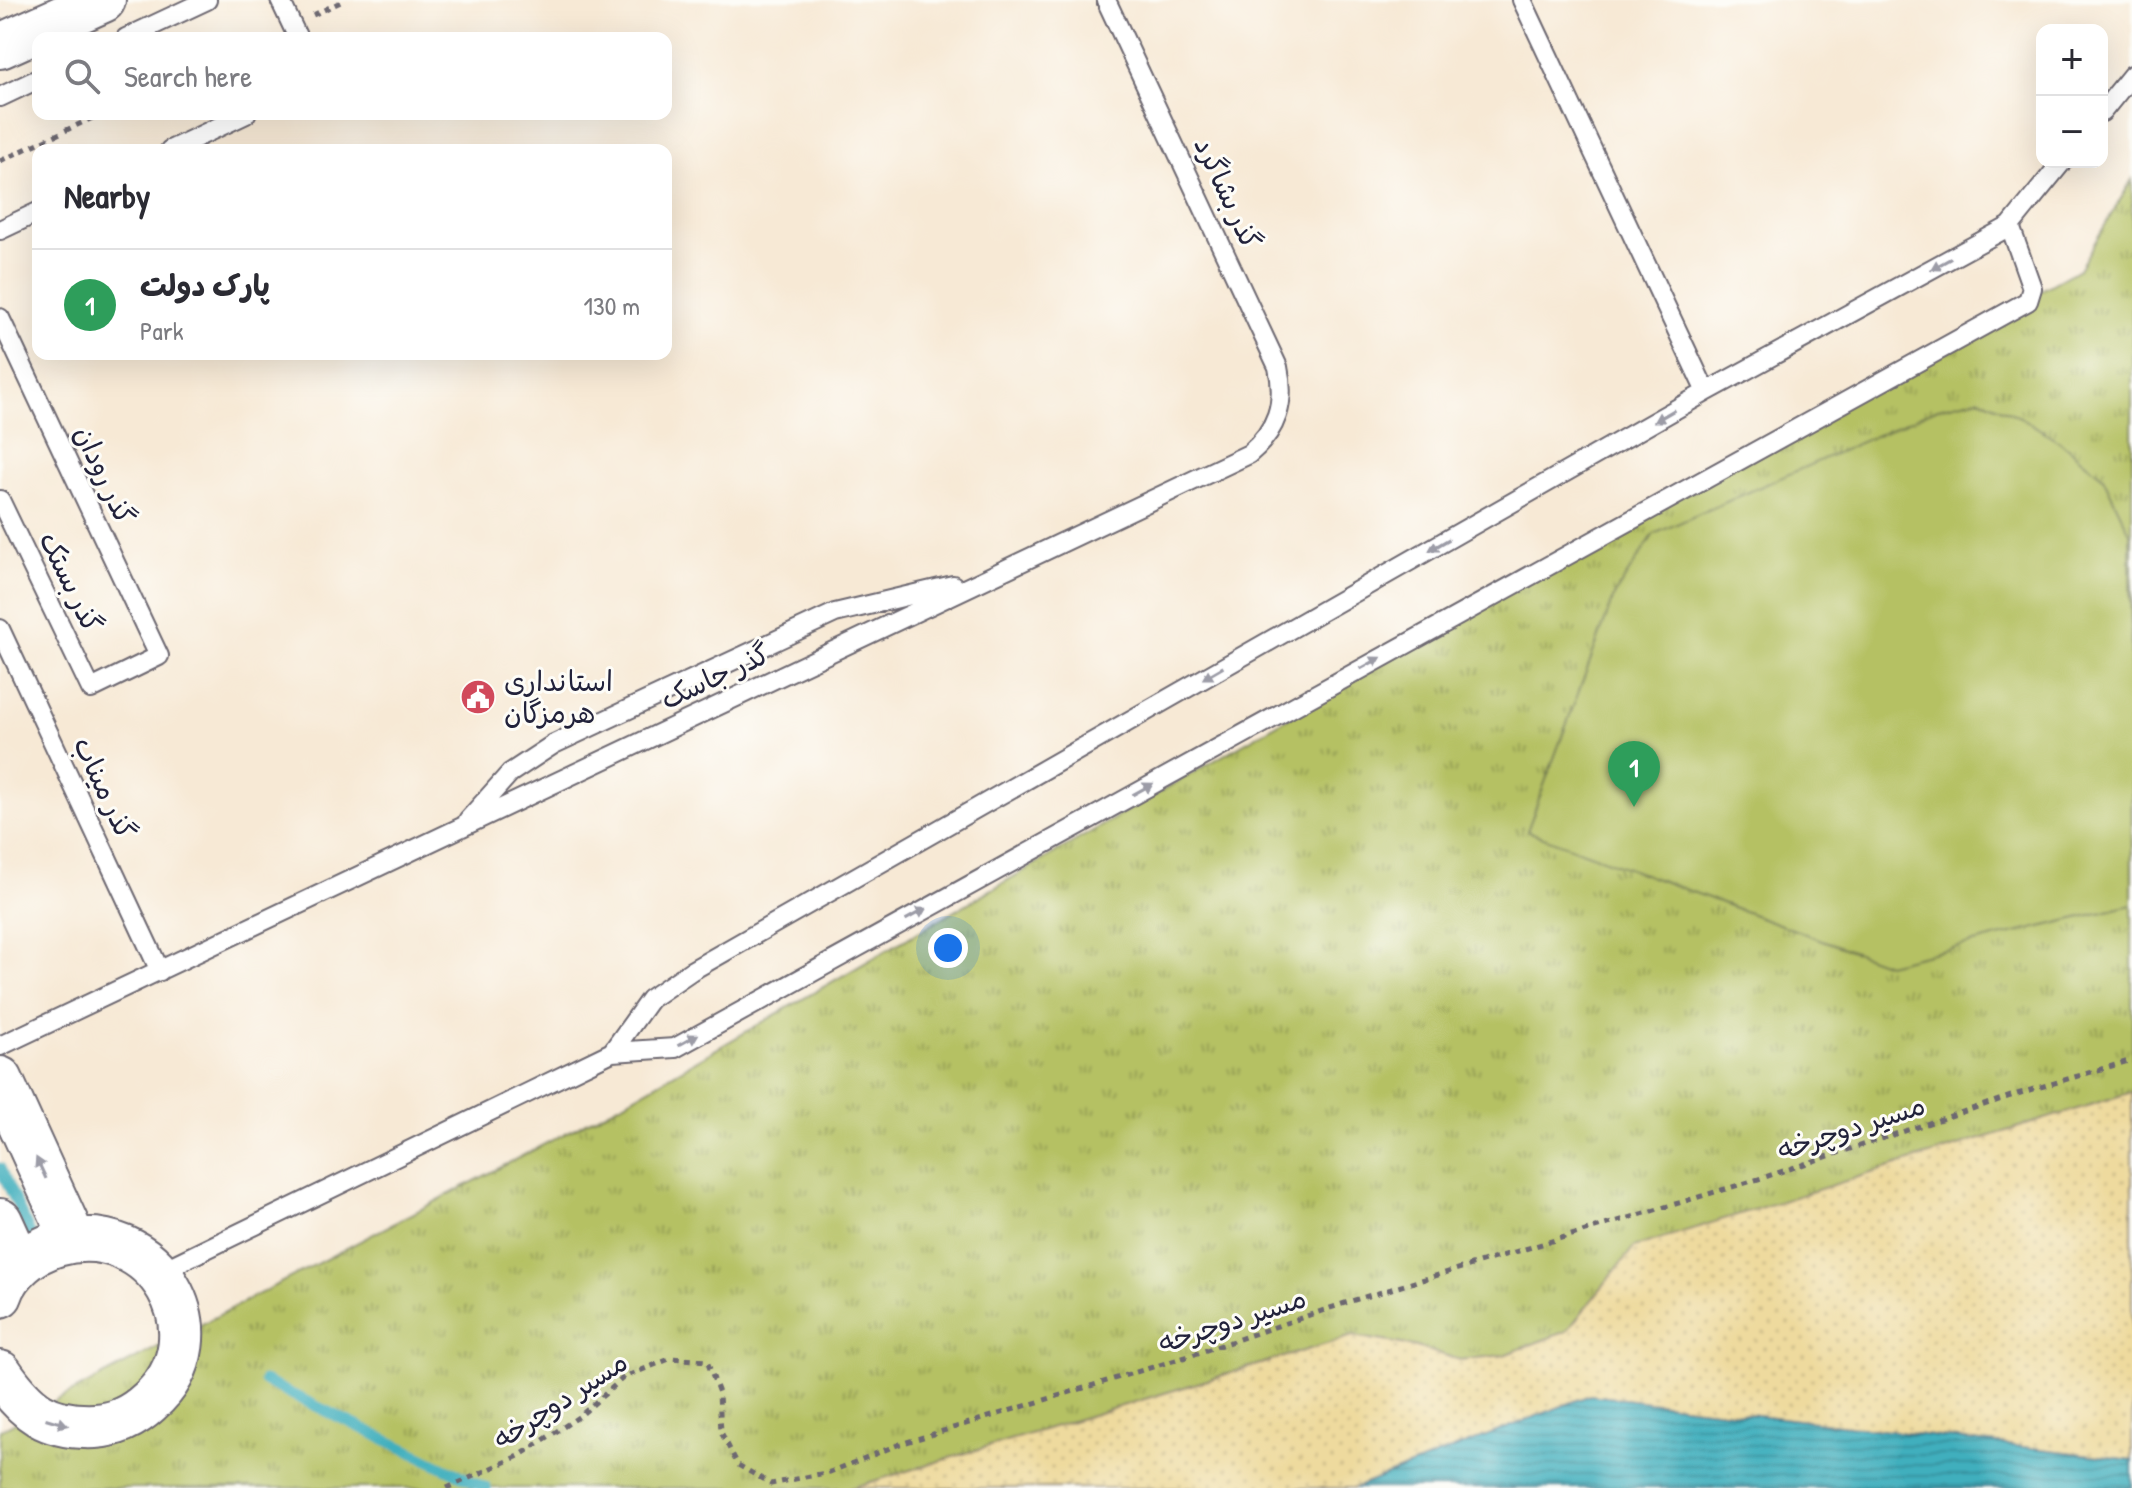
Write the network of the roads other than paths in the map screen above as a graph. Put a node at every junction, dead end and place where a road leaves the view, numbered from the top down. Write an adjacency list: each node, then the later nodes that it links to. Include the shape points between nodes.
1 (103, 0): 8 (street)
2 (207, 0): 6 (lane)
3 (280, 0): 7 (lane)
4 (1106, 0): 21 (lane, گذر بشاگرد, via 1278,367)
5 (1522, 0): 20 (lane)
6 (139, 32)
7 (295, 32)
8 (0, 46)
9 (2132, 75): 12 (lane)
10 (32, 82): 11 (lane)
11 (0, 97)
12 (2108, 105)
13 (233, 120): 14 (lane)
14 (183, 144)
15 (2057, 168): 17 (lane)
16 (32, 215): 18 (lane)
17 (2010, 226): 20 (lane, one-way to 20); 29 (lane, one-way to 17, via 675,1048 2028,301 2032,288)
18 (0, 230)
19 (0, 318): 25 (lane, گذر رودان, via 159,656)
20 (1706, 392): 29 (lane, one-way to 29, via 691,971 650,999)
21 (1278, 414): 23 (lane, گذر جاسک, via 1272,430 1249,454)
22 (0, 500): 25 (lane, گذر بستک)
23 (986, 578): 26 (lane, گذر جاسک); 26 (lane, via 835,613 554,744 510,773)
24 (0, 629): 27 (lane, گذر میناب)
25 (91, 689)
26 (461, 828): 27 (lane, گذر جاسک)
27 (160, 971): 28 (lane, گذر جاسک)
28 (0, 1046)
29 (612, 1052): 33 (lane)
30 (0, 1079): 32 (street, one-way to 30)
31 (0, 1221): 34 (street)
32 (73, 1239): 33 (street, via 105,1240 135,1252); 34 (street, via 45,1248)
33 (159, 1272): 35 (street, one-way to 33, via 17,1398 43,1417 74,1427 107,1426 137,1413 161,1392 176,1363 181,1332 175,1300)
34 (10, 1280)
35 (0, 1373)

